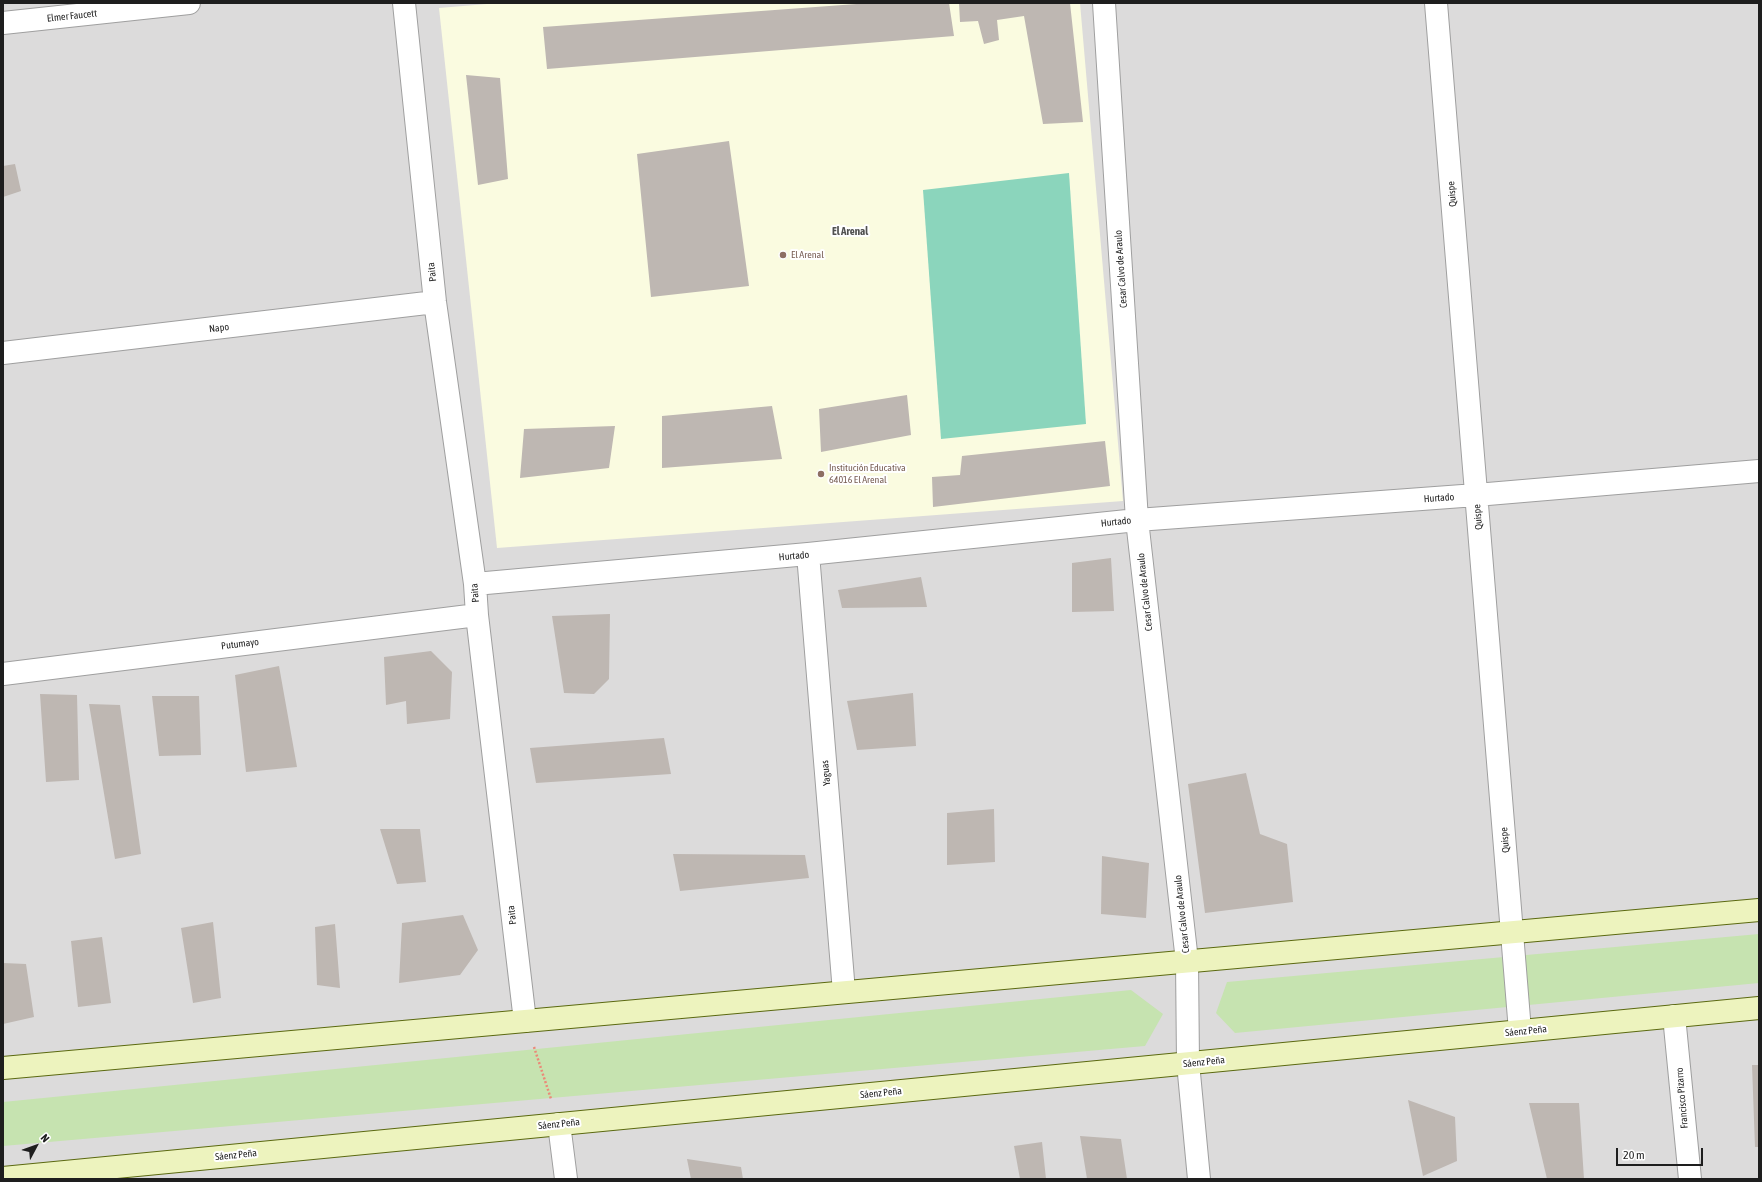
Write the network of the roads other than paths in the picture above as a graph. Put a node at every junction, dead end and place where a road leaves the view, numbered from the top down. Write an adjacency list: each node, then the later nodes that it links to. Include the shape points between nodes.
1 (189, 3): 5 (street, Elmer Faucett)
2 (404, 3): 6 (street, Paita)
3 (1104, 3): 10 (street, Cesar Calvo de Araulo)
4 (1436, 3): 9 (street, Quispe)
5 (3, 23)
6 (435, 302): 7 (street, Napo); 12 (street, Paita)
7 (3, 353)
8 (1759, 472): 9 (street, Hurtado)
9 (1476, 495): 10 (street, Hurtado); 16 (street, Quispe)
10 (1137, 520): 11 (street, Hurtado); 17 (street, Cesar Calvo de Araulo)
11 (808, 554): 12 (street, Hurtado); 18 (street, Yaguas)
12 (475, 584): 13 (street, Paita)
13 (477, 614): 14 (street, Putumayo); 21 (street, Paita)
14 (3, 674)
15 (1759, 910): 16 (main road)
16 (1512, 932): 17 (main road); 22 (street, Quispe)
17 (1187, 961): 18 (main road); 23 (street, Cesar Calvo de Araulo)
18 (844, 992): 21 (main road)
19 (1759, 1008): 20 (main road, Sáenz Peña)
20 (1674, 1016): 22 (main road, Sáenz Peña); 29 (street, Francisco Pizarro)
21 (525, 1021): 24 (main road)
22 (1520, 1031): 23 (main road, Sáenz Peña)
23 (1188, 1064): 25 (main road, Sáenz Peña); 28 (street, Cesar Calvo de Araulo)
24 (3, 1068)
25 (559, 1124): 26 (main road, Sáenz Peña); 27 (street)
26 (3, 1178)
27 (566, 1179)
28 (1199, 1179)
29 (1690, 1179)

